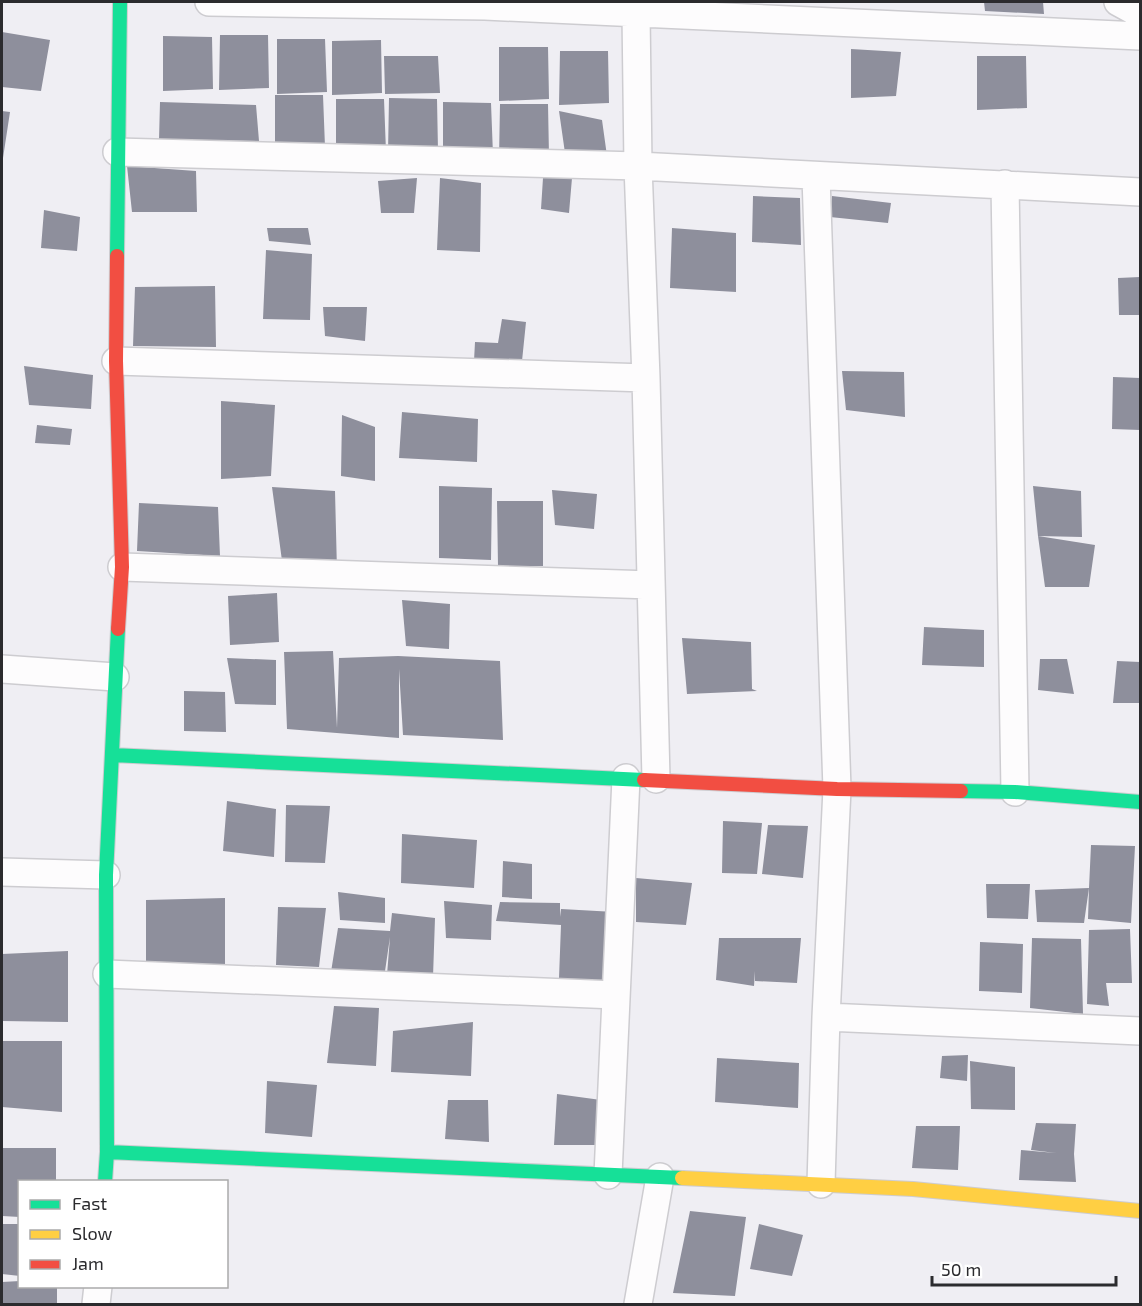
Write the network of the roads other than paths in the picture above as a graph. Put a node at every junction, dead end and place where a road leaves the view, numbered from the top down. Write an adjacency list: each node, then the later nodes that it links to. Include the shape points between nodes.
1 (120, 2): 9 (street)
2 (209, 2): 3 (street)
3 (276, 2): 5 (street)
4 (1118, 2): 7 (street)
5 (484, 4): 6 (street)
6 (636, 13): 8 (street); 10 (street)
7 (1140, 14)
8 (1140, 36)
9 (117, 152): 10 (street); 14 (street)
10 (638, 166): 11 (street); 15 (street)
11 (816, 177): 12 (street); 23 (street)
12 (1005, 184): 13 (street); 24 (street)
13 (1140, 192)
14 (116, 361): 15 (street); 16 (street)
15 (646, 378): 17 (street)
16 (122, 567): 17 (street); 19 (street)
17 (651, 585): 22 (street)
18 (2, 669): 19 (street)
19 (115, 677): 20 (street)
20 (112, 755): 21 (street); 27 (street)
21 (626, 778): 22 (street); 29 (street)
22 (656, 779): 23 (street)
23 (837, 789): 24 (street); 30 (street)
24 (1015, 792): 25 (street)
25 (1140, 802)
26 (2, 872): 27 (street)
27 (106, 875): 28 (street)
28 (107, 974): 29 (street); 32 (street)
29 (615, 995): 33 (street)
30 (826, 1017): 31 (street); 36 (street)
31 (1140, 1031)
32 (107, 1152): 33 (street); 35 (street)
33 (608, 1175): 34 (street)
34 (660, 1177): 36 (street); 40 (street)
35 (105, 1180)
36 (821, 1184): 37 (street, via 913,1188)
37 (1140, 1211)
38 (98, 1288): 39 (street)
39 (96, 1305)
40 (638, 1305)

